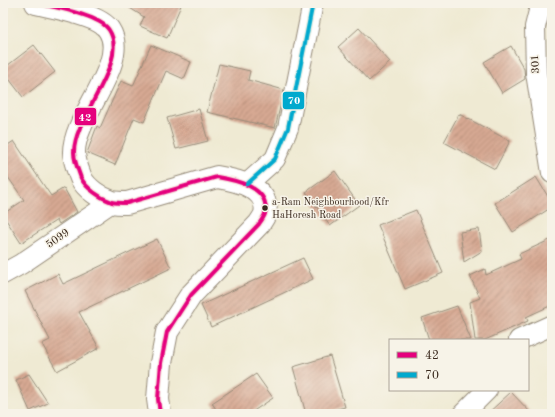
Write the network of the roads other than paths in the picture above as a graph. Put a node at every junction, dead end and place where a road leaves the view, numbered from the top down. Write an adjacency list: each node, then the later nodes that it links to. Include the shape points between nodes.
1 (36, 3): 6 (street, via 93,18 109,29 114,46 109,72 78,132 74,151 77,168 84,183 96,194)
2 (313, 3): 5 (street, via 288,128 275,159)
3 (541, 3): 4 (street, 301, via 535,27 536,74)
4 (552, 172)
5 (247, 184): 6 (street, via 216,177 127,203); 11 (street, via 258,192 264,201 265,214 259,224 191,295 167,332 158,398)
6 (112, 202): 7 (street, 5099)
7 (3, 274)
8 (552, 325): 9 (street)
9 (521, 339)
10 (486, 391): 12 (street)
11 (160, 414)
12 (463, 414)

